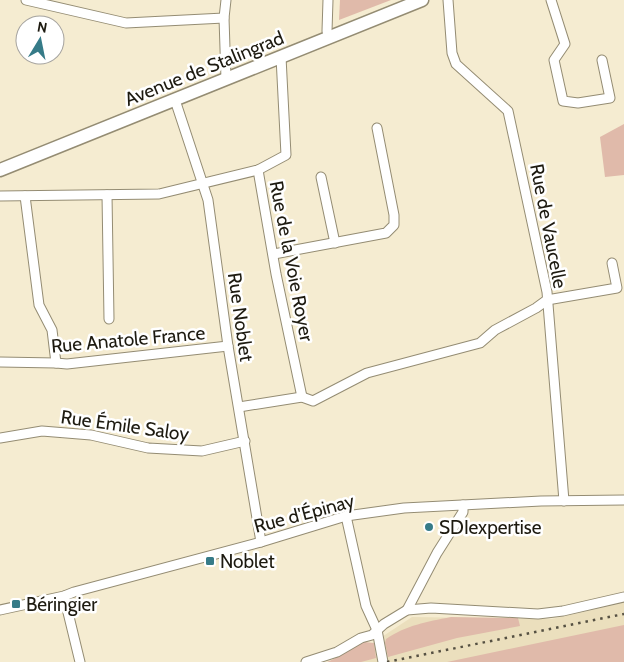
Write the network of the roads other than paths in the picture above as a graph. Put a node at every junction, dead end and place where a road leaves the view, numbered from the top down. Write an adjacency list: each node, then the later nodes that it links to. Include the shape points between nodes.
1 (26, 0): 7 (street)
2 (226, 0): 8 (street)
3 (328, 0): 9 (street, via 327,32)
4 (422, 0): 9 (main road, Avenue de Stalingrad)
5 (448, 0): 25 (street, Rue de Vaucelle, via 452,54 456,64 508,111)
6 (551, 0): 11 (street, via 565,44 554,60 563,101 578,103 610,98)
7 (50, 2): 8 (street, via 126,23)
8 (224, 18): 12 (street)
9 (330, 38): 10 (main road, Avenue de Stalingrad)
10 (281, 57): 12 (main road, Avenue de Stalingrad); 16 (street, Rue de la Voie Royer, via 286,155)
11 (602, 60)
12 (226, 79): 13 (main road, Avenue de Stalingrad)
13 (175, 100): 15 (main road, Avenue de Stalingrad); 18 (street, Rue Noblet)
14 (377, 128): 22 (street, via 394,225 386,233)
15 (0, 170)
16 (258, 170): 18 (street); 23 (street, Rue de la Voie Royer)
17 (321, 177): 22 (street)
18 (203, 183): 19 (street, via 160,194); 27 (street, Rue Noblet)
19 (107, 195): 21 (street); 26 (street)
20 (0, 196): 21 (street)
21 (25, 196): 29 (street, via 39,305 52,330)
22 (335, 243): 23 (street)
23 (274, 254): 30 (street, Rue de la Voie Royer)
24 (612, 263): 25 (street, via 617,288)
25 (548, 300): 30 (street, Rue de Vaucelle, via 495,330 480,343 367,374 313,400); 35 (street)
26 (109, 319)
27 (228, 346): 29 (street, Rue Anatole France); 31 (street, Rue Noblet)
28 (0, 362): 29 (street, Rue Anatole France)
29 (56, 363)
30 (302, 397): 31 (street, Rue de Vaucelle)
31 (239, 407): 33 (street, Rue Noblet)
32 (0, 438): 33 (street, Rue Émile Saloy, via 42,431 91,435 148,448 202,452)
33 (245, 441): 38 (street, Rue Noblet)
34 (624, 500): 35 (street, Rue d'Épinay)
35 (564, 501): 36 (street, Rue d'Épinay)
36 (463, 505): 37 (street, Rue d'Épinay, via 404,508); 42 (street, via 463,512)
37 (346, 516): 38 (street, Rue d'Épinay); 43 (street, via 366,606)
38 (261, 542): 39 (street, Rue d'Épinay)
39 (64, 596): 41 (street, Rue d'Épinay); 44 (street)
40 (624, 597): 42 (street, via 538,614)
41 (0, 610)
42 (406, 610): 43 (street)
43 (378, 630): 45 (street, via 337,652); 46 (street)
44 (80, 662)
45 (306, 662)
46 (383, 662)

